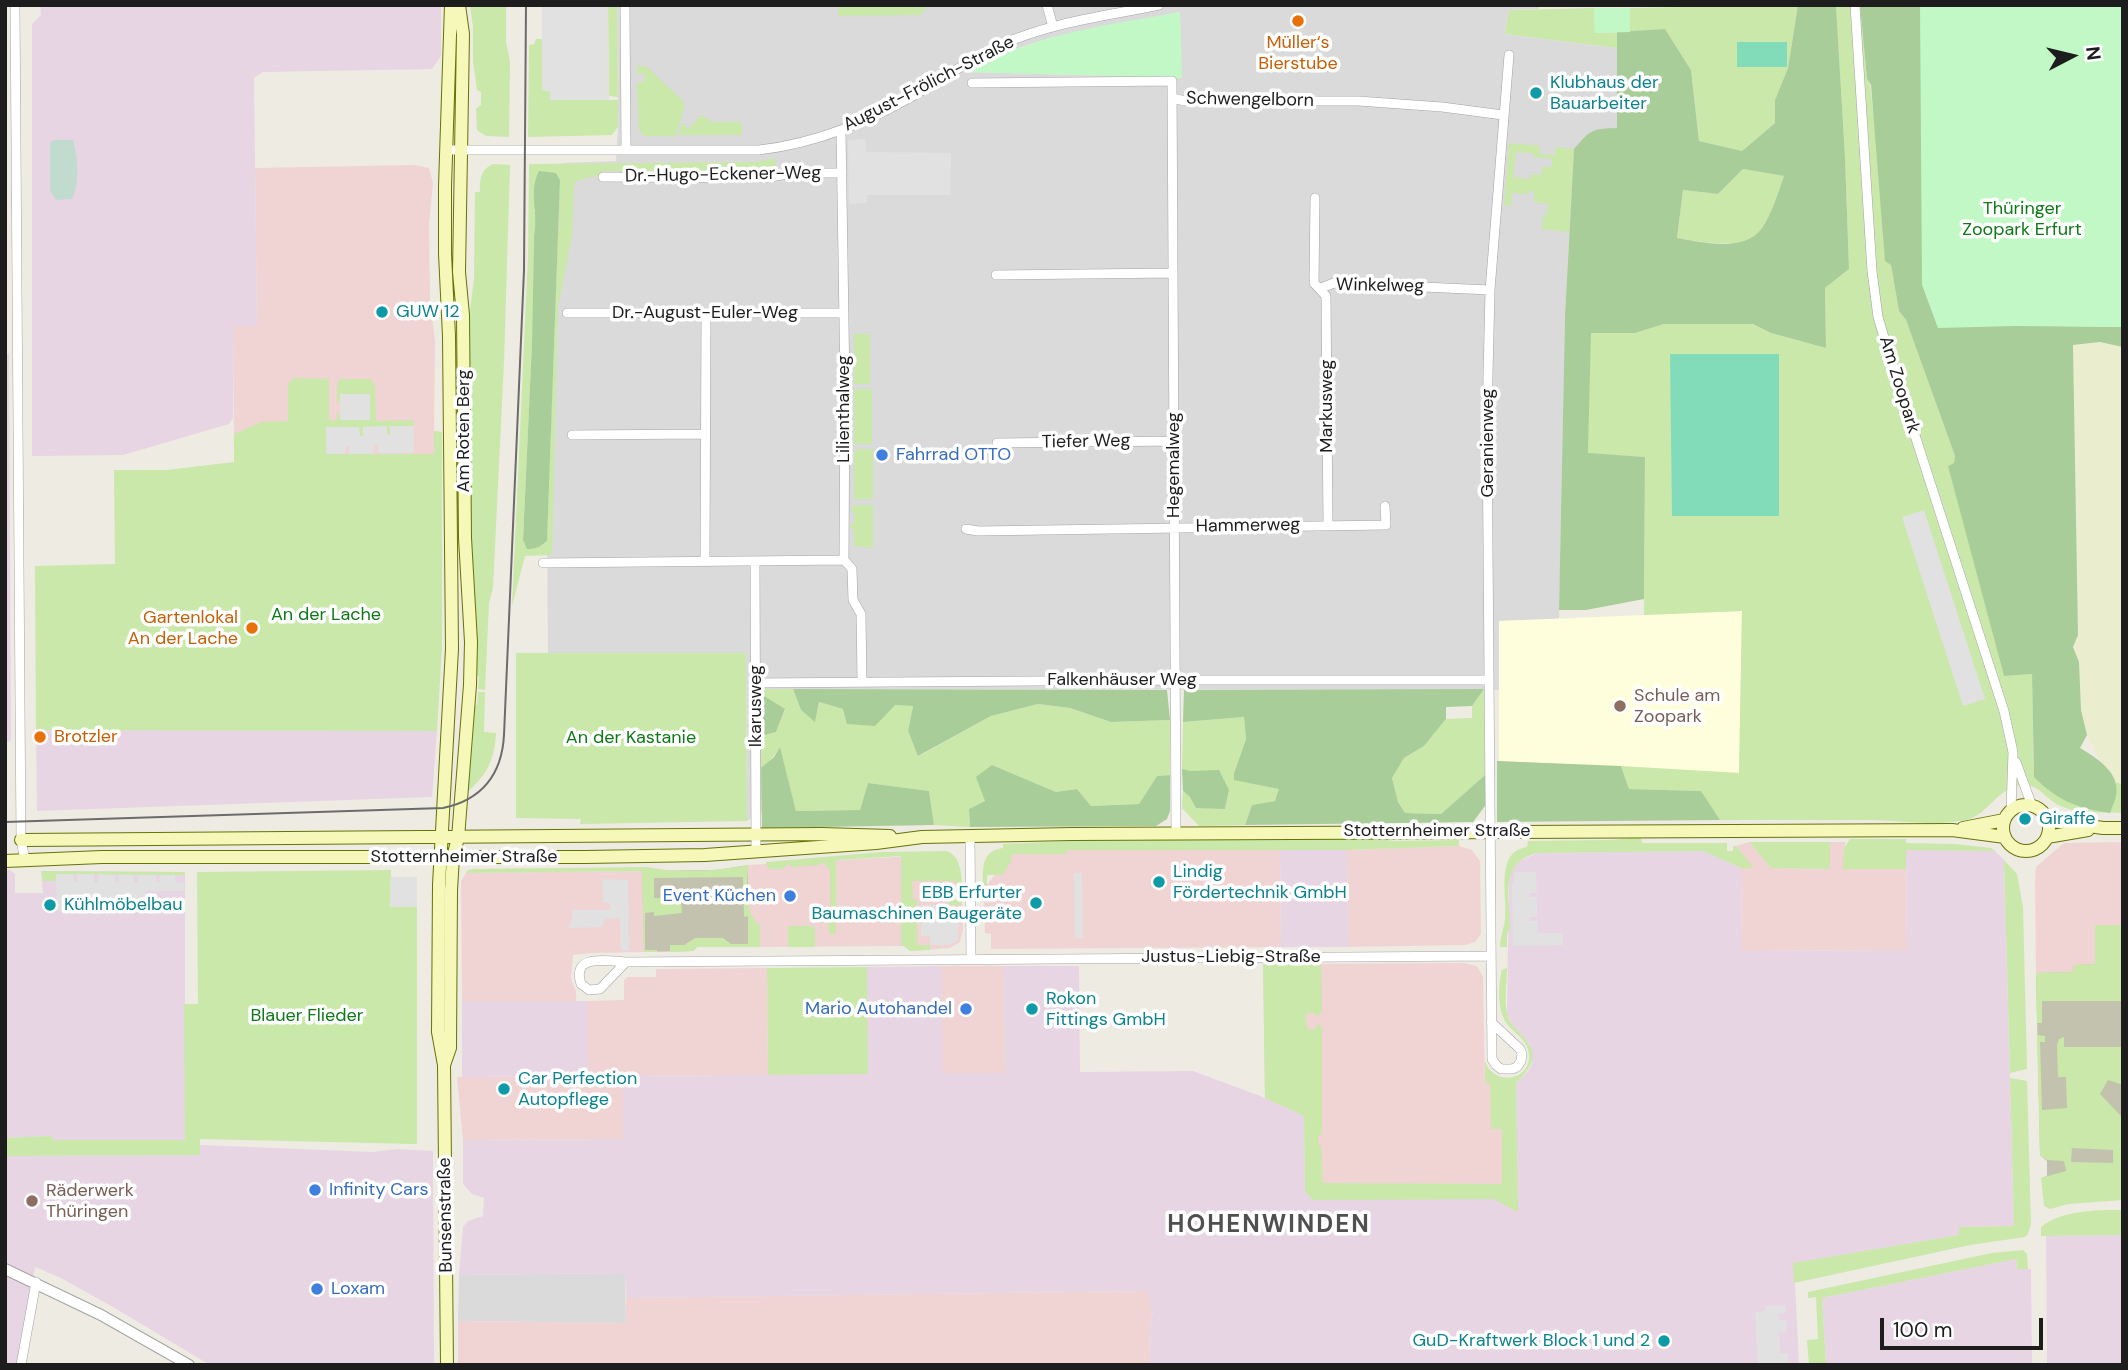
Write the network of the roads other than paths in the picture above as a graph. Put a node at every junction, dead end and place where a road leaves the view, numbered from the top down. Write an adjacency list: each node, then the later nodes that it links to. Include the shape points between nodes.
1 (15, 5): 59 (street)
2 (451, 5): 15 (main road, Am Roten Berg)
3 (459, 5): 16 (main road, Am Roten Berg, via 463,34)
4 (625, 5): 14 (street)
5 (1047, 5): 8 (street)
6 (1159, 5): 8 (street, August-Frölich-Straße)
7 (1855, 5): 43 (street, Am Zoopark, via 1878,317 2001,701)
8 (1053, 27): 13 (street, August-Frölich-Straße, via 975,57 932,85)
9 (1509, 55): 12 (street, Geranienweg)
10 (972, 83): 11 (street, Schwengelborn, via 1172,80)
11 (1172, 98): 12 (street, Schwengelborn, via 1358,101); 20 (street, Hegemalweg)
12 (1503, 115): 23 (street, Geranienweg)
13 (841, 130): 14 (street, August-Frölich-Straße, via 787,147 759,150); 17 (street, Lilienthalweg)
14 (626, 149): 16 (street, August-Frölich-Straße)
15 (446, 150): 16 (street, August-Frölich-Straße); 57 (main road, Am Roten Berg, via 452,629)
16 (461, 150): 58 (main road, Am Roten Berg, via 459,272 471,642)
17 (842, 173): 18 (street, Dr.-Hugo-Eckener-Weg, via 765,178); 26 (street, Lilienthalweg)
18 (603, 177)
19 (1315, 198): 22 (street, Winkelweg, via 1314,283)
20 (1172, 274): 21 (street); 29 (street, Hegemalweg)
21 (996, 275)
22 (1321, 288): 23 (street, Winkelweg, via 1334,283); 32 (street, Markusweg, via 1326,296)
23 (1490, 290): 40 (street, Geranienweg)
24 (567, 313): 25 (street, Dr.-August-Euler-Weg)
25 (706, 313): 26 (street, Dr.-August-Euler-Weg); 27 (street)
26 (844, 313): 36 (street, Lilienthalweg)
27 (705, 434): 28 (street); 35 (street)
28 (572, 435)
29 (1174, 441): 30 (street, Tiefer Weg); 33 (street, Hegemalweg)
30 (998, 443)
31 (1385, 506): 32 (street, Hammerweg, via 1386,525)
32 (1328, 525): 33 (street, Hammerweg)
33 (1174, 528): 34 (street, Hammerweg); 39 (street, Hegemalweg)
34 (966, 529)
35 (705, 561): 37 (street); 38 (street)
36 (844, 561): 37 (street); 41 (street, Lilienthalweg, via 852,569 853,600 862,614)
37 (755, 562): 42 (street, Ikarusweg)
38 (543, 563)
39 (1175, 680): 40 (street, Falkenhäuser Weg); 41 (street, Falkenhäuser Weg); 51 (street, Hegemalweg)
40 (1489, 680): 50 (street, Geranienweg)
41 (862, 682): 42 (street, Falkenhäuser Weg)
42 (755, 683): 52 (street, Ikarusweg)
43 (2013, 752): 44 (street, Am Zoopark); 45 (street, Am Zoopark)
44 (2032, 806): 45 (main road); 46 (main road)
45 (2008, 815): 49 (main road); 55 (main road)
46 (2047, 820): 47 (main road); 56 (main road)
47 (2103, 828): 48 (main road); 56 (main road)
48 (2123, 828)
49 (1952, 830): 50 (main road, Stotternheimer Straße); 55 (main road)
50 (1492, 831): 51 (main road, Stotternheimer Straße); 64 (street)
51 (1176, 832): 53 (main road, Stotternheimer Straße)
52 (756, 835): 54 (main road, Stotternheimer Straße); 58 (main road, Stotternheimer Straße); 60 (street, Ikarusweg)
53 (970, 835): 54 (main road, Stotternheimer Straße); 65 (street)
54 (922, 837): 60 (main road, Stotternheimer Straße)
55 (2005, 837): 56 (main road, via 2011,846 2027,851)
56 (2047, 837)
57 (441, 838): 58 (main road, Stotternheimer Straße); 59 (main road, Stotternheimer Straße); 61 (main road, Am Roten Berg)
58 (458, 838): 61 (main road, Am Roten Berg)
59 (21, 840): 63 (street)
60 (756, 851): 61 (main road, Stotternheimer Straße)
61 (447, 857): 63 (main road, Stotternheimer Straße); 72 (main road, Bunsenstraße, via 438,1032 444,1065)
62 (5, 860): 63 (main road, Stotternheimer Straße)
63 (25, 860)
64 (1491, 956): 65 (street, Justus-Liebig-Straße); 67 (street)
65 (971, 958): 66 (street, Justus-Liebig-Straße)
66 (626, 962): 66 (street, Justus-Liebig-Straße, via 586,962 579,975 581,984 589,990 600,989)
67 (1491, 1022): 67 (street, via 1492,1059 1501,1069 1512,1069 1521,1061 1520,1049)
68 (5, 1269): 69 (street)
69 (36, 1282): 70 (street); 71 (street)
70 (21, 1365)
71 (189, 1365)
72 (447, 1365)

